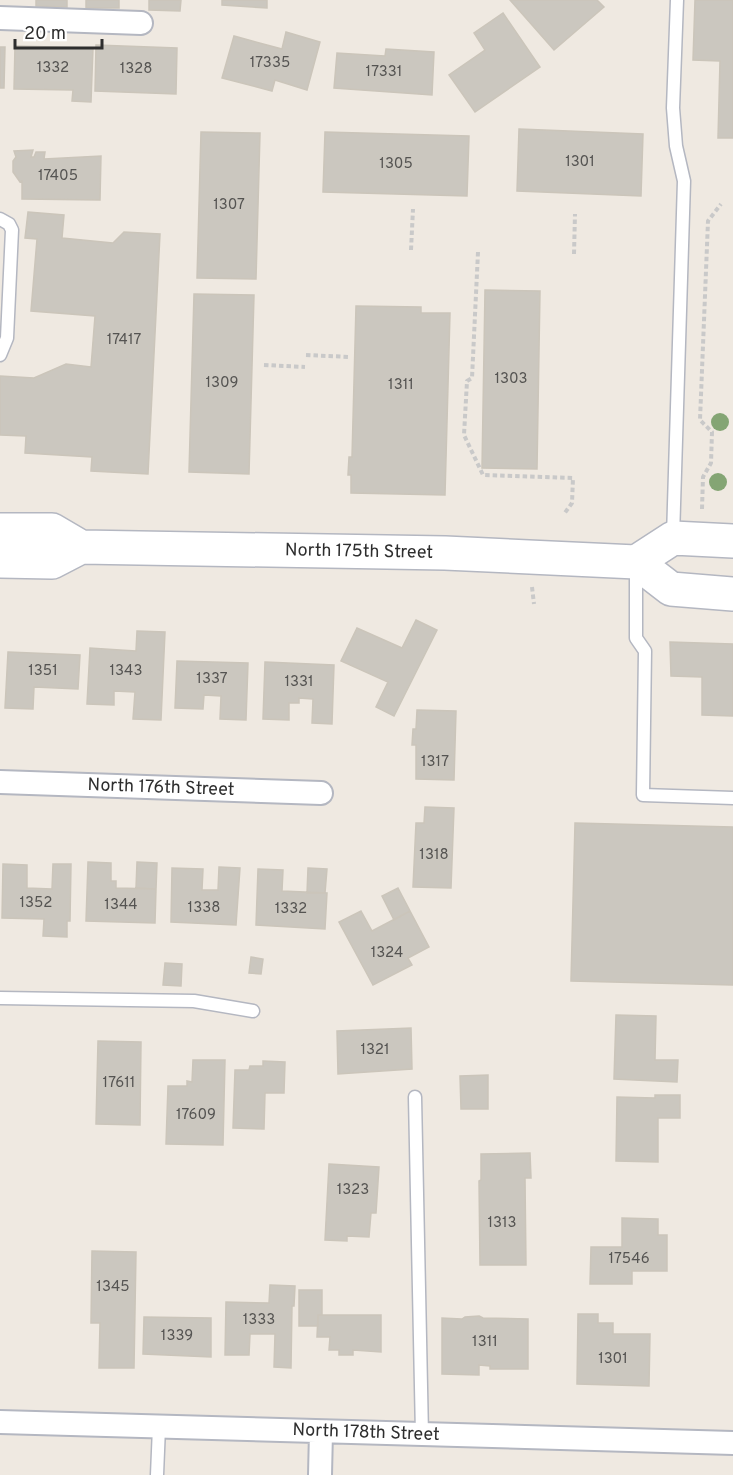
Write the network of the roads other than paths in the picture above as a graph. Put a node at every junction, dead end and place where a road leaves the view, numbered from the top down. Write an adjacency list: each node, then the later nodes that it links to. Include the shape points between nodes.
1 (677, 0): 7 (lane, via 673,108 684,181)
2 (0, 18): 3 (street)
3 (141, 23)
4 (0, 219): 5 (lane, via 12,230 7,338)
5 (0, 355)
6 (0, 530): 9 (main road, via 52,530)
7 (673, 538): 8 (main road); 11 (main road)
8 (733, 540)
9 (81, 548): 10 (main road, North 175th Street, via 52,562); 11 (main road, North 175th Street, via 445,553)
10 (0, 561)
11 (636, 562): 12 (main road, via 671,590); 15 (lane, via 636,638 645,651 643,795)
12 (733, 594)
13 (0, 782): 14 (street, North 176th Street)
14 (321, 793)
15 (733, 798)
16 (0, 998): 17 (lane, via 194,1001)
17 (253, 1011)
18 (415, 1097): 22 (lane)
19 (0, 1422): 20 (street, North 178th Street)
20 (159, 1427): 21 (street, North 178th Street); 24 (lane)
21 (321, 1432): 22 (street, North 178th Street); 25 (street)
22 (422, 1435): 23 (street, North 178th Street)
23 (733, 1443)
24 (157, 1475)
25 (320, 1475)

